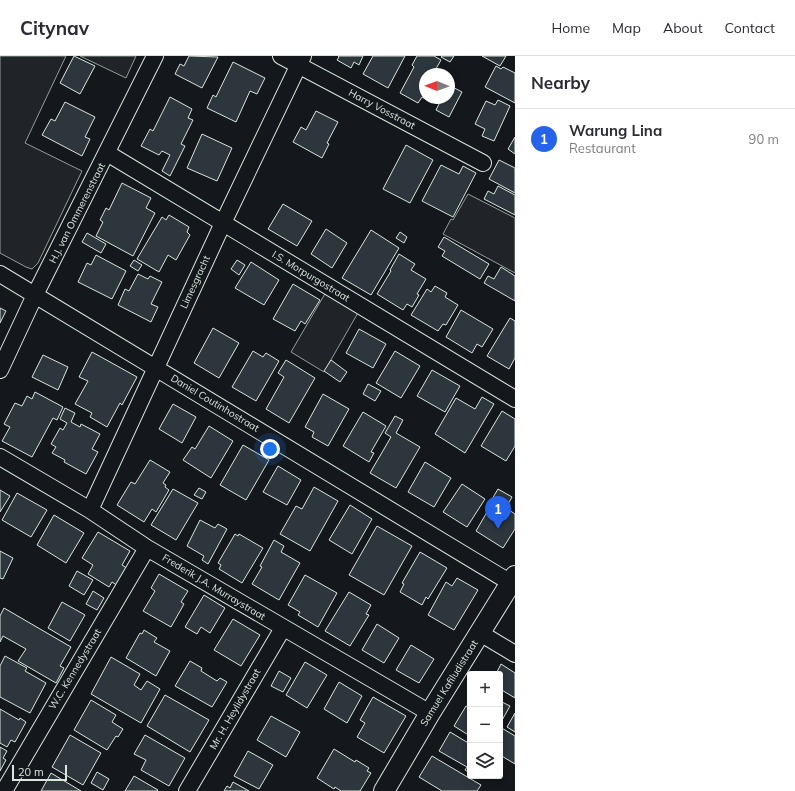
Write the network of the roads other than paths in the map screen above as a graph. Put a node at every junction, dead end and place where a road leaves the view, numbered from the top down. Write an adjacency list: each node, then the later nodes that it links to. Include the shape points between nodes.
1 (154, 56): 4 (street, H.J. van Ommerenstraat)
2 (281, 56): 3 (street, Harry Vosstraat)
3 (300, 60): 5 (street, Harry Vosstraat); 6 (street, Limesgracht)
4 (107, 153): 6 (street, I.S. Morpurgostraat); 8 (street, H.J. van Ommerenstraat)
5 (483, 162)
6 (223, 223): 9 (street, Limesgracht); 11 (street, I.S. Morpurgostraat)
7 (0, 274): 8 (street, Daniel Coutinhostraat)
8 (35, 295): 9 (street, Daniel Coutinhostraat); 10 (street, H.J. van Ommerenstraat)
9 (156, 367): 13 (street, Limesgracht); 15 (street, Daniel Coutinhostraat)
10 (0, 370)
11 (515, 399)
12 (0, 457): 13 (street, Frederik J.A. Murraystraat)
13 (90, 510): 14 (street, Frederik J.A. Murraystraat)
14 (147, 548): 16 (street, Frederik J.A. Murraystraat); 20 (street, W.C. Kennedystraat)
15 (513, 579): 17 (street, Samuel Kafiludistraat)
16 (283, 628): 19 (street, Frederik J.A. Murraystraat); 21 (street, Mr. H. Heylidystraat)
17 (480, 633): 18 (street); 19 (street, Samuel Kafiludistraat)
18 (515, 654)
19 (430, 713): 22 (street, Samuel Kafiludistraat)
20 (4, 791)
21 (187, 791)
22 (384, 791)

